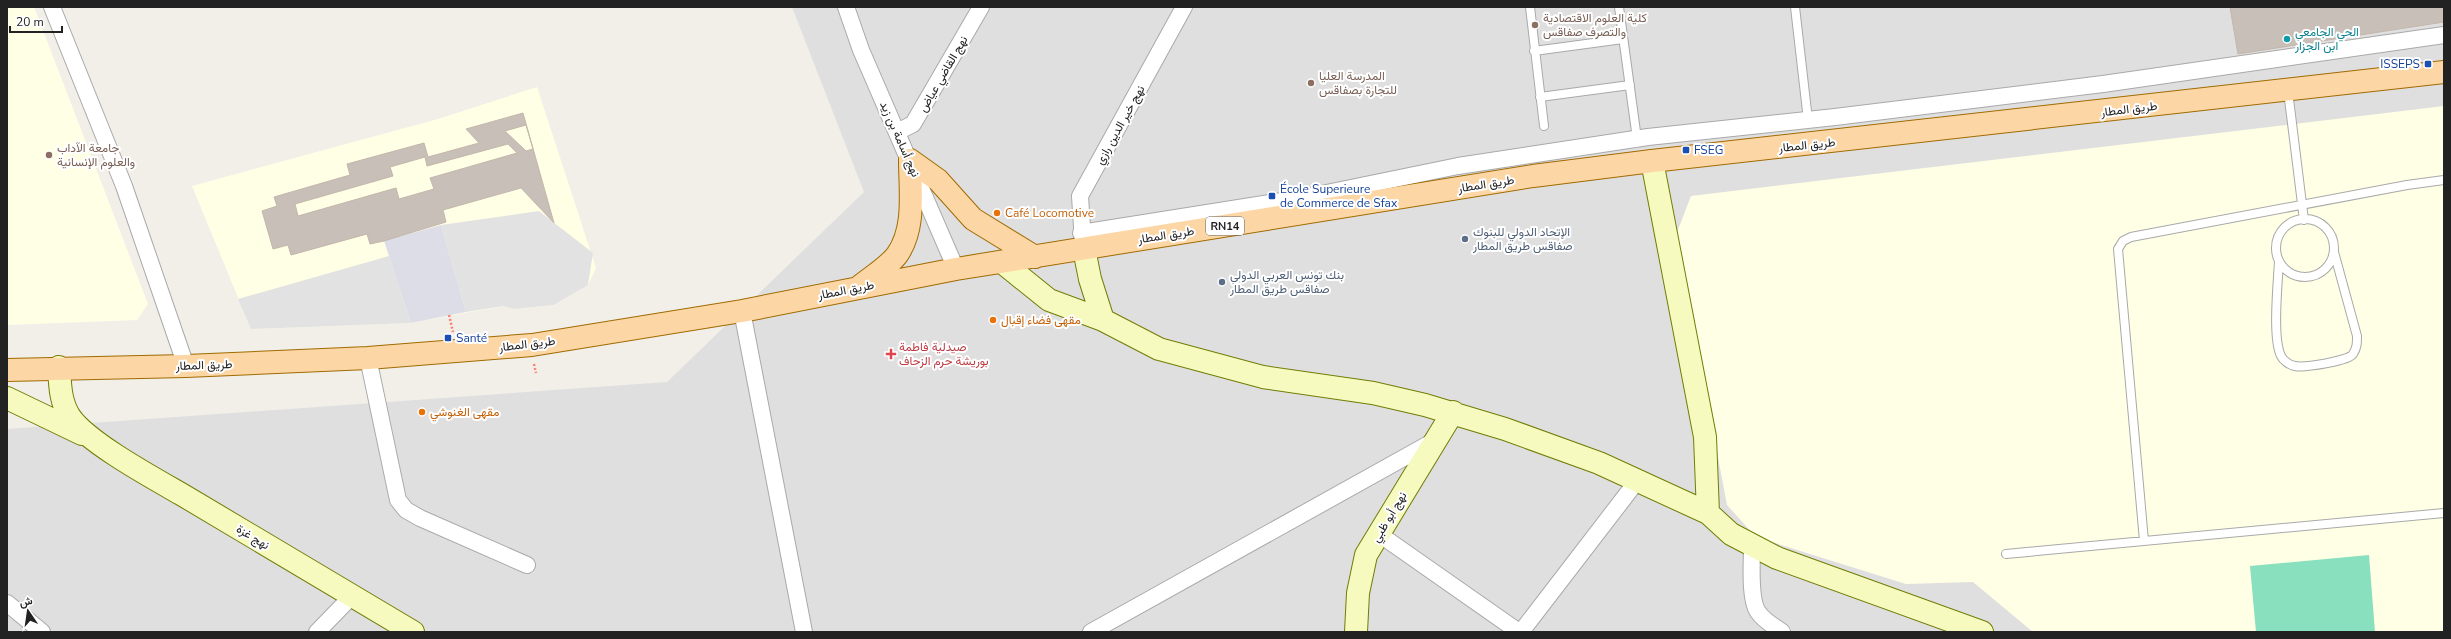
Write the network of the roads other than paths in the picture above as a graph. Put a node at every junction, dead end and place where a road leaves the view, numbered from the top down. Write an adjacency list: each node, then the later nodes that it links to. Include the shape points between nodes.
1 (52, 7): 34 (street, via 124,186)
2 (846, 7): 17 (street, نهج أسامة بن زيد, via 860,50)
3 (981, 7): 17 (street, نهج القاضي عياض, via 913,124)
4 (1184, 7): 24 (street, نهج خير الدين رازي, via 1080,196)
5 (1530, 7): 10 (lane)
6 (1619, 7): 9 (lane)
7 (1795, 7): 15 (lane)
8 (2444, 35): 15 (street, via 2104,84)
9 (1623, 40): 10 (lane); 12 (lane)
10 (1534, 51): 14 (lane)
11 (2444, 72): 13 (main road, طريق المطار / RN14)
12 (1630, 85): 14 (lane); 18 (lane)
13 (2287, 90): 20 (main road, طريق المطار / RN14); 22 (lane)
14 (1540, 97): 16 (lane)
15 (1808, 120): 18 (street)
16 (1544, 126)
17 (897, 132): 19 (street, نهج أسامة بن زيد)
18 (1642, 138): 20 (street); 24 (street, via 1458,166)
19 (910, 160): 26 (main road, via 938,180 973,218); 29 (street, نهج أسامة بن زيد); 30 (main road, via 910,210 904,242 897,256)
20 (1652, 161): 24 (main road, طريق المطار / RN14); 42 (street, via 1705,437)
21 (2444, 180): 22 (lane)
22 (2303, 206): 23 (lane); 45 (lane, via 2131,237 2123,241 2118,249)
23 (2304, 220): 25 (lane, via 2313,220 2326,229 2331,236); 27 (lane, via 2289,224 2282,230 2276,245)
24 (1083, 241): 26 (main road, طريق المطار / RN14); 32 (street, via 1090,280)
25 (2334, 252): 27 (lane, via 2327,267 2314,276 2293,275 2283,268); 27 (lane, via 2357,336 2357,347 2353,355 2345,360 2296,367 2281,356 2278,347 2277,314)
26 (1035, 257): 28 (main road, طريق المطار / RN14)
27 (2279, 261)
28 (1003, 263): 29 (main road, طريق المطار / RN14); 32 (street, via 1049,300)
29 (956, 269): 30 (main road, طريق المطار / RN14)
30 (859, 288): 31 (main road, طريق المطار / RN14)
31 (742, 311): 33 (main road, طريق المطار / RN14, via 532,345); 54 (street)
32 (1103, 320): 38 (street, via 1159,348 1263,377 1372,392)
33 (368, 358): 34 (main road, طريق المطار / RN14); 48 (street, via 398,500 406,510 420,518)
34 (186, 366): 35 (main road, طريق المطار / RN14)
35 (59, 367): 36 (main road, طريق المطار / RN14); 39 (street, نهج غزة, via 61,397 65,407 71,418)
36 (7, 370)
37 (7, 398): 39 (street, نهج غزة)
38 (1453, 412): 40 (street, نهج أبو ظبي); 41 (street, via 1546,443)
39 (94, 439): 49 (street, نهج غزة, via 146,474)
40 (1438, 440): 44 (street, نهج أبو ظبي); 55 (street)
41 (1637, 481): 42 (street); 57 (street)
42 (1708, 513): 46 (street, via 1731,534)
43 (2444, 513): 45 (lane)
44 (1379, 534): 56 (street, نهج أبو ظبي, via 1366,555 1358,593); 57 (street)
45 (2144, 541): 47 (lane)
46 (1752, 546): 58 (street, via 1752,586 1757,611); 59 (street, via 1831,579)
47 (2006, 554)
48 (527, 565)
49 (352, 596): 52 (street); 53 (street, نهج غزة)
50 (7, 603): 51 (street)
51 (42, 632)
52 (317, 632)
53 (413, 632)
54 (804, 632)
55 (1091, 632)
56 (1356, 632)
57 (1520, 632)
58 (1782, 632)
59 (1982, 632)

